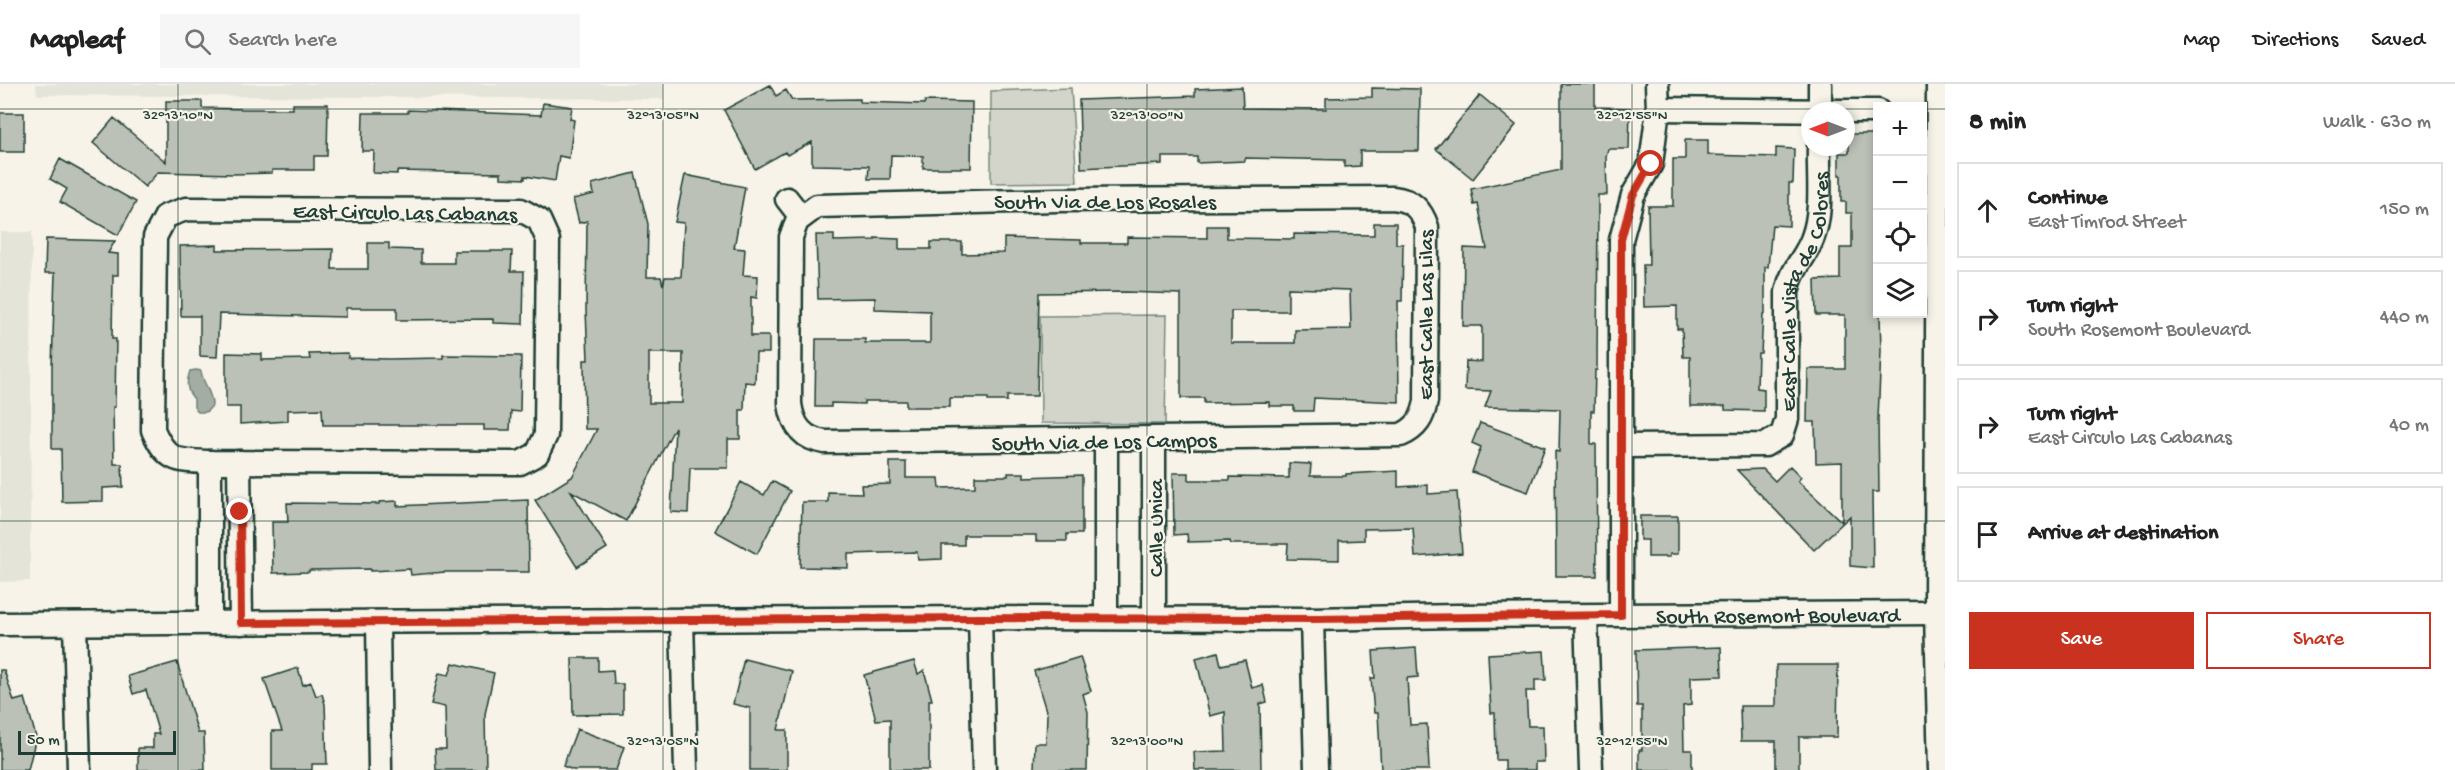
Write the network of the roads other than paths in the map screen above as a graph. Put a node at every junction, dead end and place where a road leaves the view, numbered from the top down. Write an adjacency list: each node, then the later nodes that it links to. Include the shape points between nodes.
1 (1658, 84): 5 (street)
2 (1820, 84): 4 (street)
3 (1938, 84): 6 (street)
4 (1820, 102)
5 (1658, 109): 7 (street); 17 (street, via 1651,164 1633,195 1621,240)
6 (1935, 110): 20 (street)
7 (1801, 111)
8 (1855, 111): 9 (street)
9 (1873, 111)
10 (1819, 156): 17 (street, East Calle Vista de Colores, via 1817,223 1812,240 1790,275 1787,292 1787,419 1782,435 1765,445)
11 (787, 199): 13 (street)
12 (1418, 203): 13 (street, South Via de Los Rosales, via 1393,198 852,204 817,206); 14 (street, East Calle Las Lilas, via 1427,227 1428,244 1426,401)
13 (801, 217): 16 (street, South Via de Los Campos, via 793,227 790,245 791,433 825,442)
14 (1420, 435): 15 (street, South Via de Los Campos)
15 (1154, 439): 16 (street, South Via de Los Campos); 24 (street, Calle Unica)
16 (1106, 440): 26 (street)
17 (1622, 446): 22 (street)
18 (210, 462): 19 (street, East Circulo Las Cabanas); 19 (street, East Circulo Las Cabanas, via 180,461 161,449 153,430 155,237 166,216 186,209 521,210 539,220 548,240 546,435 537,454 520,463); 30 (street)
19 (239, 462): 31 (street)
20 (1941, 469): 21 (street)
21 (1936, 613): 22 (street, South Rosemont Boulevard); 40 (street)
22 (1621, 615): 23 (street, South Rosemont Boulevard)
23 (1586, 616): 27 (street, South Rosemont Boulevard); 39 (street)
24 (1154, 617): 26 (street, South Rosemont Boulevard); 27 (street, South Rosemont Boulevard)
25 (980, 618): 26 (street, South Rosemont Boulevard); 28 (street, South Rosemont Boulevard); 37 (street)
26 (1106, 618)
27 (1312, 619): 38 (street)
28 (682, 620): 29 (street, South Rosemont Boulevard); 36 (street)
29 (378, 622): 31 (street, South Rosemont Boulevard); 35 (street)
30 (210, 623): 31 (street, South Rosemont Boulevard); 33 (street, South Rosemont Boulevard)
31 (241, 623)
32 (0, 624): 33 (street, South Rosemont Boulevard)
33 (75, 624): 34 (street)
34 (79, 770)
35 (380, 770)
36 (686, 770)
37 (984, 770)
38 (1316, 770)
39 (1591, 770)
40 (1940, 770)

